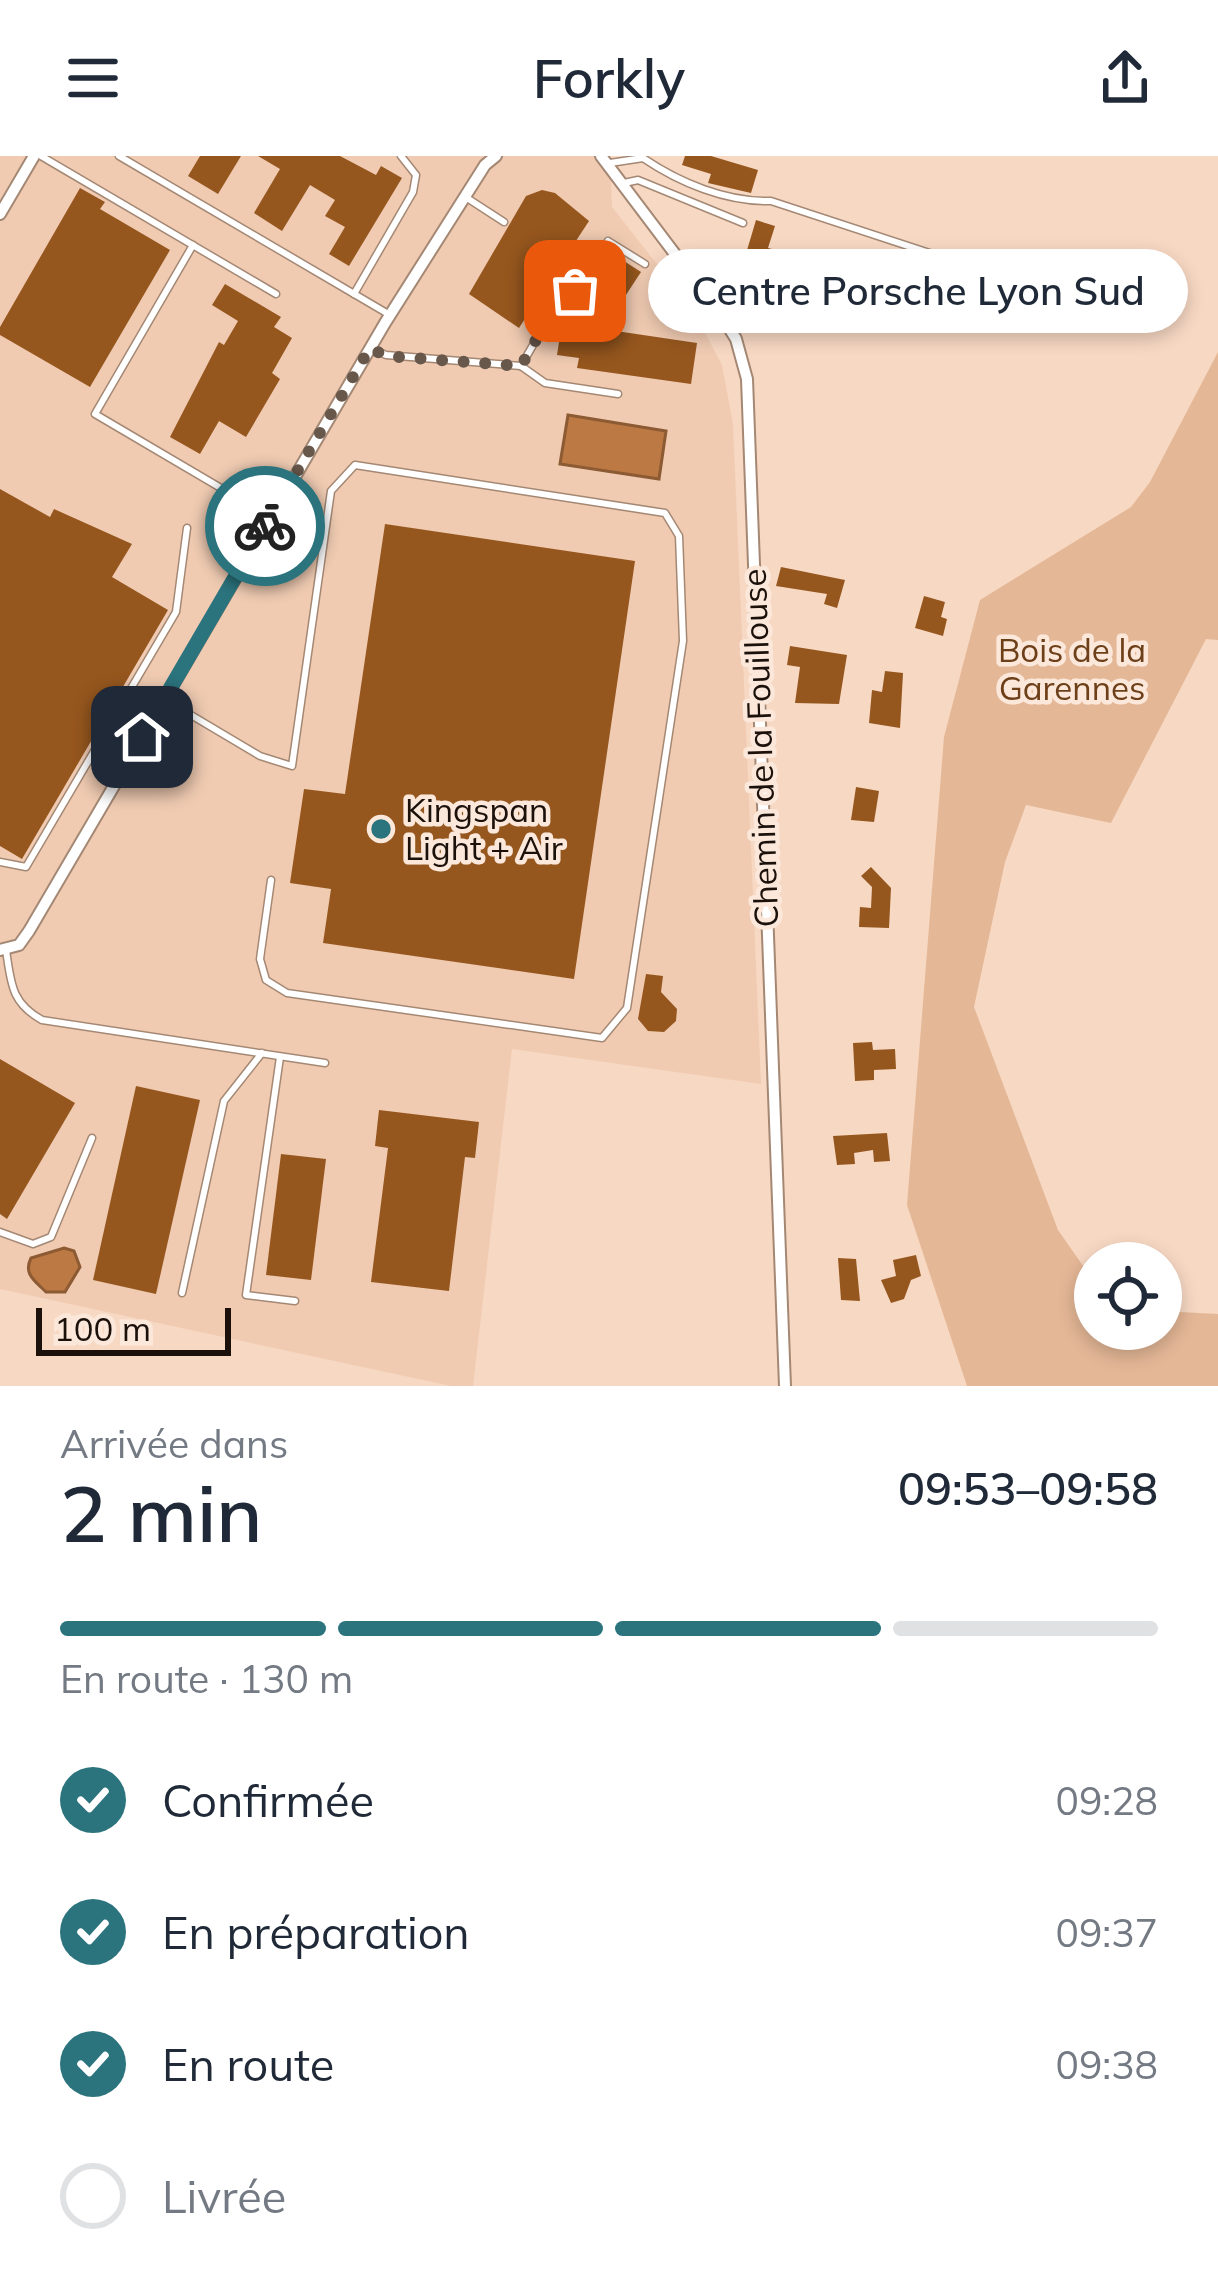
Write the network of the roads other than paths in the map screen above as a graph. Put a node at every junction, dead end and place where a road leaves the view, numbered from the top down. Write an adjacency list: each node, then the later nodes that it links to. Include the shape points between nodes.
1 (38, 156): 8 (street); 11 (lane)
2 (119, 156): 15 (lane)
3 (401, 156): 15 (lane, via 416,175 413,192)
4 (496, 156): 7 (street)
5 (603, 160): 6 (street, Chemin de la Fouillouse); 18 (lane, via 643,158 674,179 748,202 771,201)
6 (621, 184): 10 (lane, via 638,180); 35 (street, Chemin de la Fouillouse, via 729,326 747,379)
7 (464, 196): 9 (lane); 16 (street)
8 (0, 214)
9 (504, 222)
10 (743, 224)
11 (193, 245): 14 (lane); 22 (lane, via 95,414)
12 (645, 264): 13 (lane, via 608,241)
13 (575, 291): 17 (lane); 20 (lane, via 556,305)
14 (276, 294)
15 (354, 294): 16 (lane)
16 (390, 315): 19 (street)
17 (621, 315)
18 (1155, 327)
19 (370, 348): 20 (lane, via 386,356); 22 (street)
20 (521, 366): 21 (lane, via 545,383)
21 (618, 394)
22 (270, 517): 24 (street)
23 (187, 528): 25 (lane, via 176,612 26,867)
24 (164, 699): 26 (lane, via 292,766 331,491 355,465 665,513 679,536 683,641 628,1008 602,1038 287,993 266,980 260,958); 27 (street, via 29,931 19,946)
25 (0, 862)
26 (272, 880)
27 (3, 950): 28 (lane, via 12,993 42,1020)
28 (262, 1053): 29 (lane); 33 (lane, via 224,1101)
29 (280, 1056): 30 (lane); 34 (lane, via 246,1295)
30 (326, 1063)
31 (92, 1138): 32 (lane, via 51,1237 33,1244)
32 (0, 1232)
33 (182, 1293)
34 (295, 1301)
35 (785, 1386)

